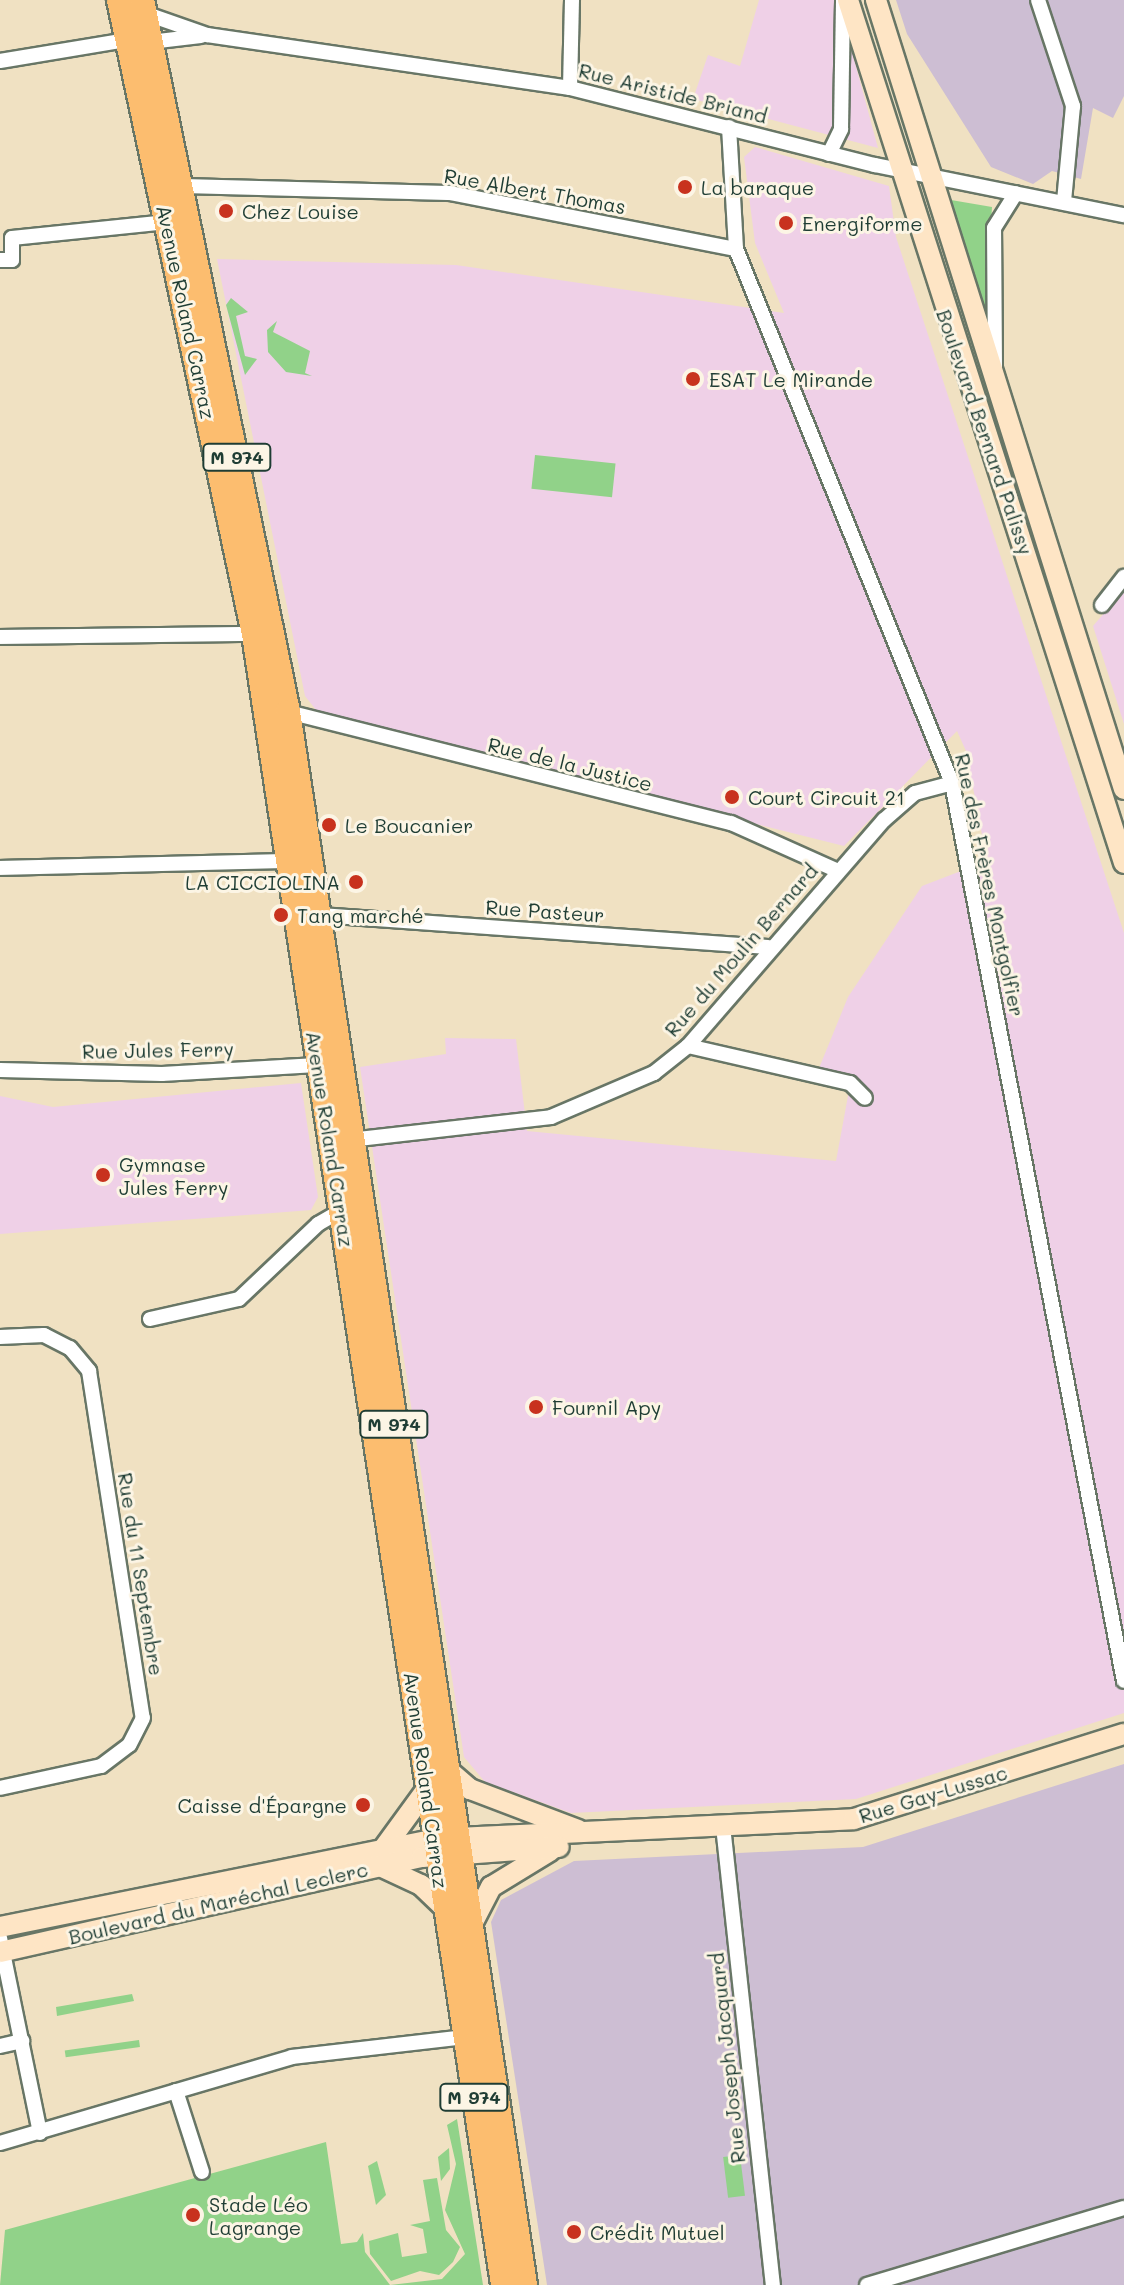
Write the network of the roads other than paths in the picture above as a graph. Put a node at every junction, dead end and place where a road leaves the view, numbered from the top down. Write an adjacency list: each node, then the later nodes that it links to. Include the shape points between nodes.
1 (119, 0): 8 (main road, Avenue Roland Carraz / M 974)
2 (572, 0): 10 (street)
3 (846, 0): 12 (street, via 841,129); 13 (main road, Boulevard Bernard Palissy)
4 (876, 0): 14 (main road, Boulevard Bernard Palissy)
5 (1038, 0): 17 (street, via 1073,106)
6 (143, 6): 7 (street, Rue Aristide Briand); 8 (main road, Avenue Roland Carraz / M 974)
7 (207, 35): 8 (street, Rue Aristide Briand); 10 (street, Rue Aristide Briand)
8 (138, 41): 9 (street, Rue Aristide Briand); 15 (main road, Avenue Roland Carraz / M 974); 19 (main road, Avenue Roland Carraz / M 974)
9 (0, 61)
10 (570, 88): 11 (street, Rue Aristide Briand)
11 (729, 127): 12 (street, Rue Aristide Briand); 20 (street, Rue des Frères Montgolfier)
12 (829, 154): 13 (street, Rue Aristide Briand)
13 (899, 170): 14 (street, Rue Aristide Briand); 31 (main road, Boulevard Bernard Palissy)
14 (934, 177): 16 (street, Rue Aristide Briand); 22 (main road, Boulevard Bernard Palissy)
15 (181, 186): 20 (street, Rue Albert Thomas, via 450,193); 27 (main road, Avenue Roland Carraz / M 974)
16 (1016, 193): 17 (street, Rue Aristide Briand); 22 (street, Boulevard Bernard Palissy, via 994,228)
17 (1064, 202): 18 (street, Rue Aristide Briand)
18 (1124, 215)
19 (167, 222): 21 (street, via 12,238 12,260); 25 (main road, Avenue Roland Carraz / M 974)
20 (736, 249): 28 (street, Rue des Frères Montgolfier)
21 (0, 260)
22 (995, 379): 29 (main road, Boulevard Bernard Palissy)
23 (1124, 577): 24 (street)
24 (1102, 605)
25 (254, 634): 26 (street); 30 (main road, Avenue Roland Carraz / M 974)
26 (0, 637)
27 (288, 712): 33 (street, Rue de la Justice, via 731,823); 34 (main road, Avenue Roland Carraz / M 974)
28 (952, 783): 33 (street, Rue du Moulin Bernard, via 905,801); 44 (street, Rue des Frères Montgolfier)
29 (1124, 789)
30 (288, 861): 32 (street); 34 (main road); 37 (main road, Avenue Roland Carraz / M 974)
31 (1124, 863)
32 (0, 868)
33 (836, 870): 35 (street, Rue du Moulin Bernard)
34 (320, 915): 35 (street, Rue Pasteur); 40 (main road, Avenue Roland Carraz / M 974)
35 (768, 947): 36 (street, Rue du Moulin Bernard)
36 (688, 1046): 39 (street, via 850,1083); 40 (street, Rue du Moulin Bernard, via 617,1093 551,1117)
37 (317, 1065): 38 (street, Rue Jules Ferry, via 162,1074); 41 (main road, Avenue Roland Carraz / M 974)
38 (0, 1070)
39 (865, 1098)
40 (350, 1140): 46 (main road, Avenue Roland Carraz / M 974)
41 (342, 1210): 42 (street, via 318,1224 239,1299); 48 (main road, Avenue Roland Carraz / M 974)
42 (150, 1319)
43 (0, 1337): 47 (street, Rue du 11 Septembre, via 44,1335 70,1348 89,1371 143,1718 129,1745 101,1766)
44 (1124, 1681)
45 (1124, 1734): 49 (main road, Rue Gay-Lussac, via 867,1816)
46 (449, 1771): 50 (main road, via 470,1789); 51 (main road, Avenue Roland Carraz / M 974)
47 (0, 1788)
48 (427, 1789): 51 (main road, Avenue Roland Carraz / M 974); 53 (main road)
49 (723, 1826): 50 (main road, Rue Gay-Lussac); 68 (street, Rue Joseph Jacquard)
50 (593, 1836): 51 (main road, Rue Gay-Lussac); 52 (main road, Rue Gay-Lussac)
51 (448, 1846): 52 (main road, Rue Gay-Lussac); 53 (main road, Boulevard du Maréchal Leclerc); 54 (main road, Avenue Roland Carraz / M 974); 55 (main road, Avenue Roland Carraz / M 974)
52 (559, 1847): 55 (main road, via 491,1887)
53 (382, 1857): 54 (main road); 56 (main road, Boulevard du Maréchal Leclerc); 57 (main road, Boulevard du Maréchal Leclerc)
54 (445, 1908): 58 (main road, Avenue Roland Carraz / M 974)
55 (472, 1924): 67 (main road, Avenue Roland Carraz / M 974)
56 (0, 1927)
57 (2, 1947): 59 (street)
58 (465, 2037): 61 (street, via 292,2057); 66 (main road, Avenue Roland Carraz / M 974)
59 (22, 2041): 60 (street); 62 (street)
60 (0, 2046)
61 (176, 2091): 62 (street); 64 (street)
62 (40, 2133): 63 (street)
63 (0, 2143)
64 (202, 2172)
65 (1124, 2208): 69 (street)
66 (503, 2285)
67 (525, 2285)
68 (773, 2285)
69 (867, 2285)

